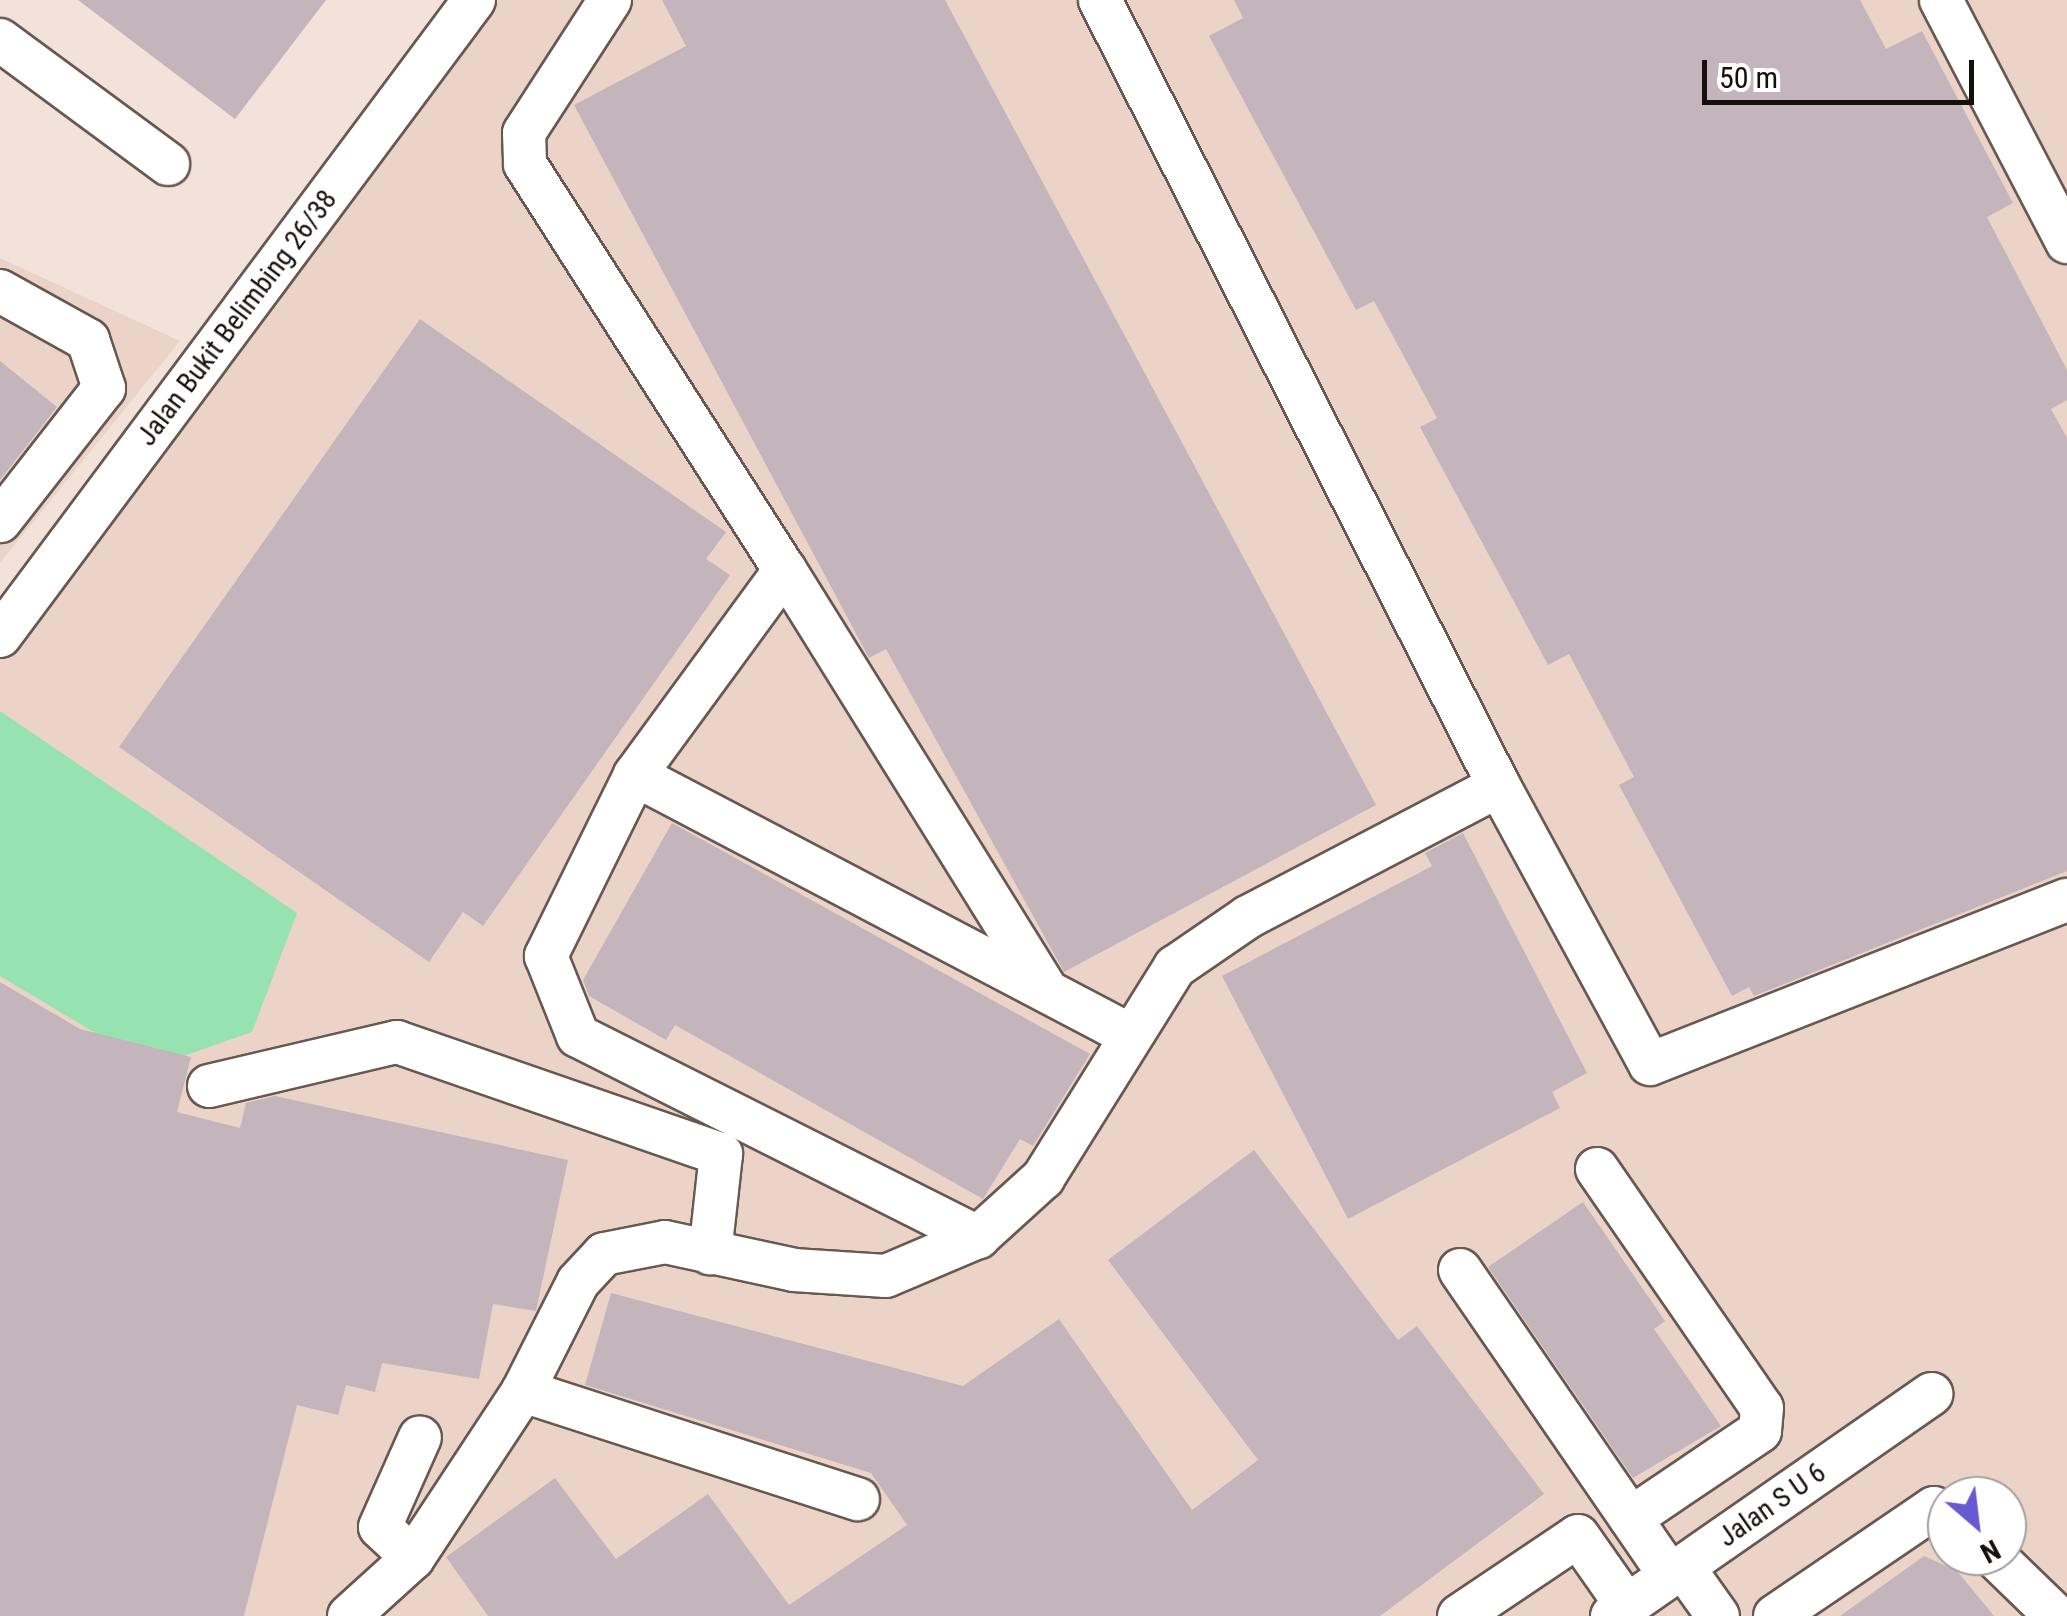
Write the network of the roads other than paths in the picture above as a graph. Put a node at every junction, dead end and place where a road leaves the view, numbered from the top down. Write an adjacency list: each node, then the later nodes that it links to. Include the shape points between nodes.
1 (474, 0): 11 (street, Jalan Bukit Belimbing 26/38)
2 (610, 0): 10 (street, via 524,133 526,164)
3 (1100, 0): 13 (street)
4 (1940, 0): 7 (street)
5 (0, 40): 6 (street)
6 (168, 164)
7 (2067, 242)
8 (0, 291): 9 (street, via 88,340 104,388)
9 (0, 521)
10 (785, 570): 12 (street); 15 (street)
11 (0, 636)
12 (635, 775): 15 (street); 18 (street, via 546,956 578,1036)
13 (1499, 786): 14 (street, via 1650,1064); 16 (street, via 1248,917 1175,968)
14 (2067, 900)
15 (1047, 991): 16 (street)
16 (1128, 1034): 20 (street, via 1042,1178)
17 (209, 1086): 18 (street, via 397,1042)
18 (728, 1134): 20 (street); 21 (street)
19 (1597, 1169): 28 (street, via 1762,1408 1760,1431)
20 (978, 1237): 21 (street, via 886,1276 794,1270)
21 (710, 1252): 23 (street, via 665,1242 604,1254 578,1282)
22 (1460, 1270): 28 (street)
23 (524, 1391): 26 (street); 29 (street)
24 (1932, 1394): 30 (street, Jalan S U 6)
25 (420, 1438): 29 (street, via 380,1527)
26 (858, 1499)
27 (1927, 1513): 36 (street)
28 (1630, 1518): 30 (street)
29 (413, 1558): 33 (street)
30 (1676, 1571): 32 (street, Jalan S U 6); 35 (street)
31 (2015, 1576): 37 (street)
32 (1620, 1611): 34 (street, via 1578,1536)
33 (349, 1616)
34 (1459, 1616)
35 (1718, 1616)
36 (1775, 1616)
37 (2056, 1616)

